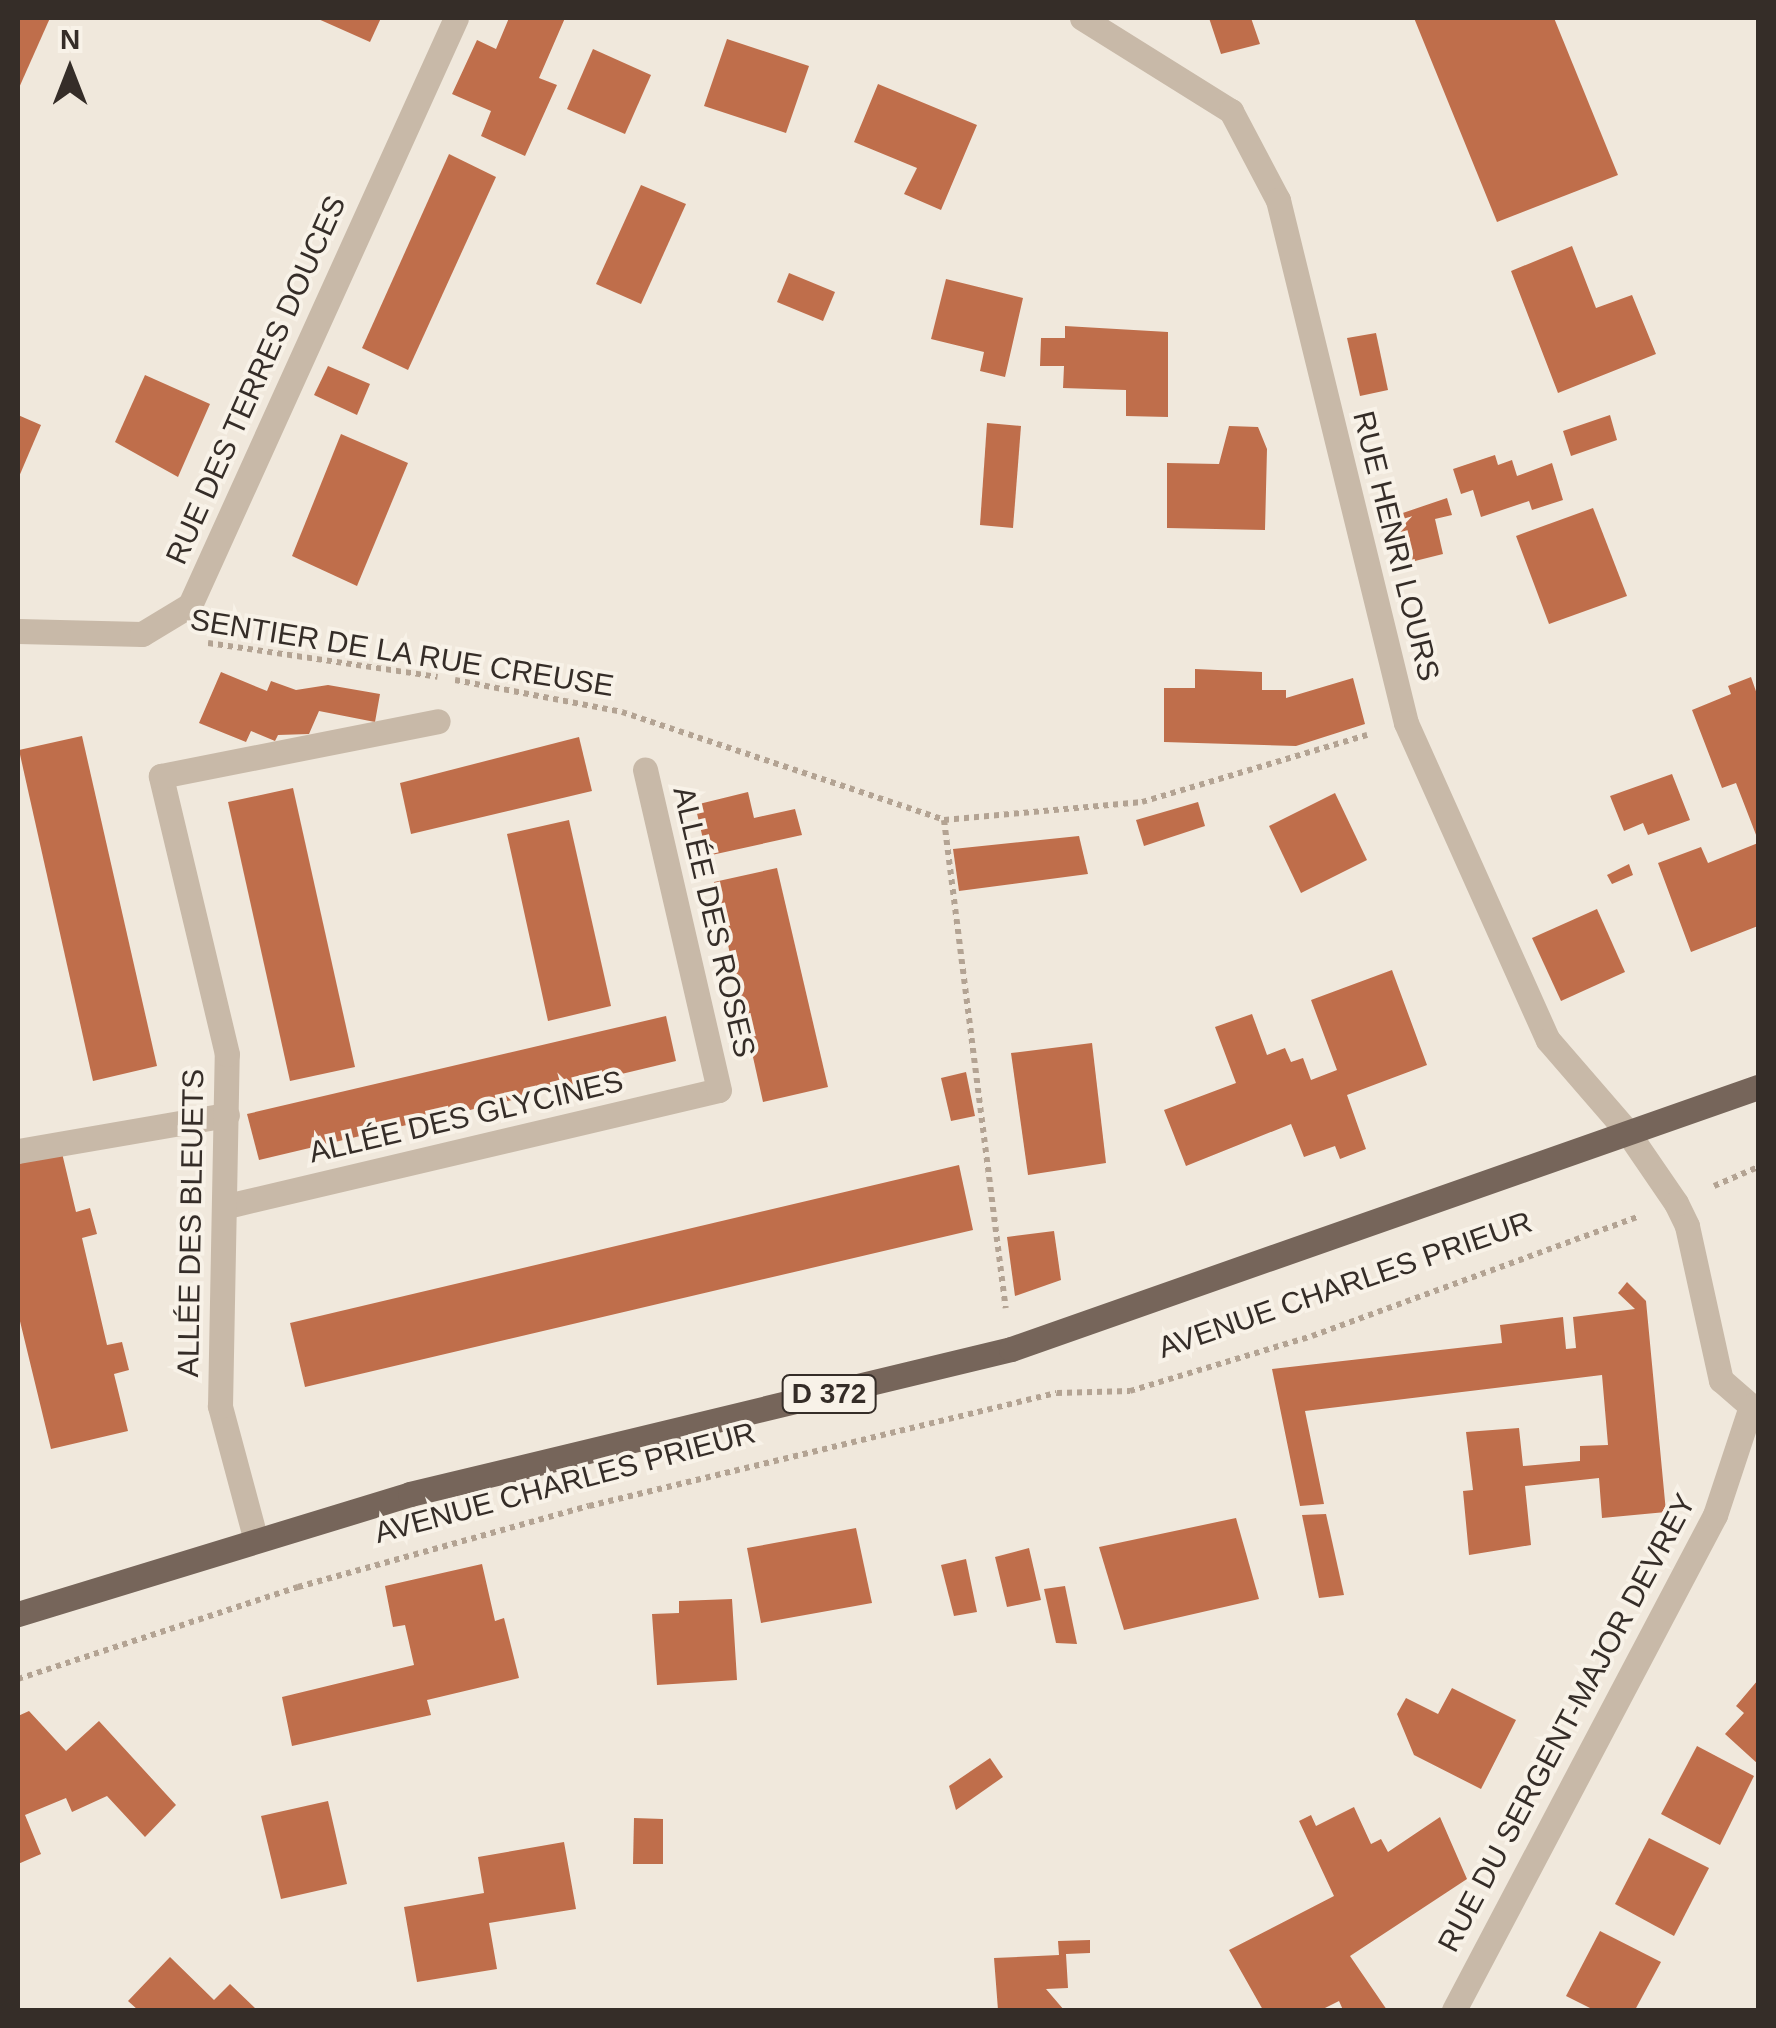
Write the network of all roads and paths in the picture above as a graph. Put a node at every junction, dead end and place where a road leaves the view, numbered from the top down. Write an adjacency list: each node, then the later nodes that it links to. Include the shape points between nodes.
1 (456, 18): 4 (street, RUE DES TERRES DOUCES, via 190,605)
2 (1082, 18): 6 (street, RUE HENRI LOURS, via 1231,110 1278,200)
3 (18, 631): 4 (street)
4 (142, 634): 8 (path, SENTIER DE LA RUE CREUSE, via 396,669 622,712)
5 (438, 722): 11 (street, ALLÉE DES BLEUETS, via 161,776 227,1054)
6 (1406, 723): 8 (path, SENTIER DE LA RUE CREUSE, via 1142,802); 12 (street, RUE HENRI LOURS, via 1548,1040)
7 (645, 769): 10 (street, ALLÉE DES ROSES)
8 (944, 820): 17 (path)
9 (1758, 1087): 12 (main road, D 372)
10 (719, 1090): 16 (street, ALLÉE DES GLYCINES)
11 (227, 1115): 13 (street); 16 (street, ALLÉE DES BLEUETS)
12 (1626, 1130): 15 (street, RUE HENRI LOURS); 17 (main road, AVENUE CHARLES PRIEUR / D 372)
13 (18, 1151)
14 (1758, 1166): 15 (path, AVENUE CHARLES PRIEUR)
15 (1676, 1204): 18 (street, RUE HENRI LOURS, via 1687,1226 1721,1380); 21 (path, AVENUE CHARLES PRIEUR, via 1312,1336 1130,1391 1057,1393 589,1506 298,1588)
16 (227, 1206): 19 (street, ALLÉE DES BLEUETS, via 220,1406)
17 (1011, 1349): 19 (main road, AVENUE CHARLES PRIEUR / D 372)
18 (1755, 1407): 22 (street, RUE DU SERGENT-MAJOR DEVREY, via 1715,1516)
19 (255, 1537): 20 (main road, AVENUE CHARLES PRIEUR / D 372)
20 (18, 1614)
21 (18, 1679)
22 (1454, 2010)

